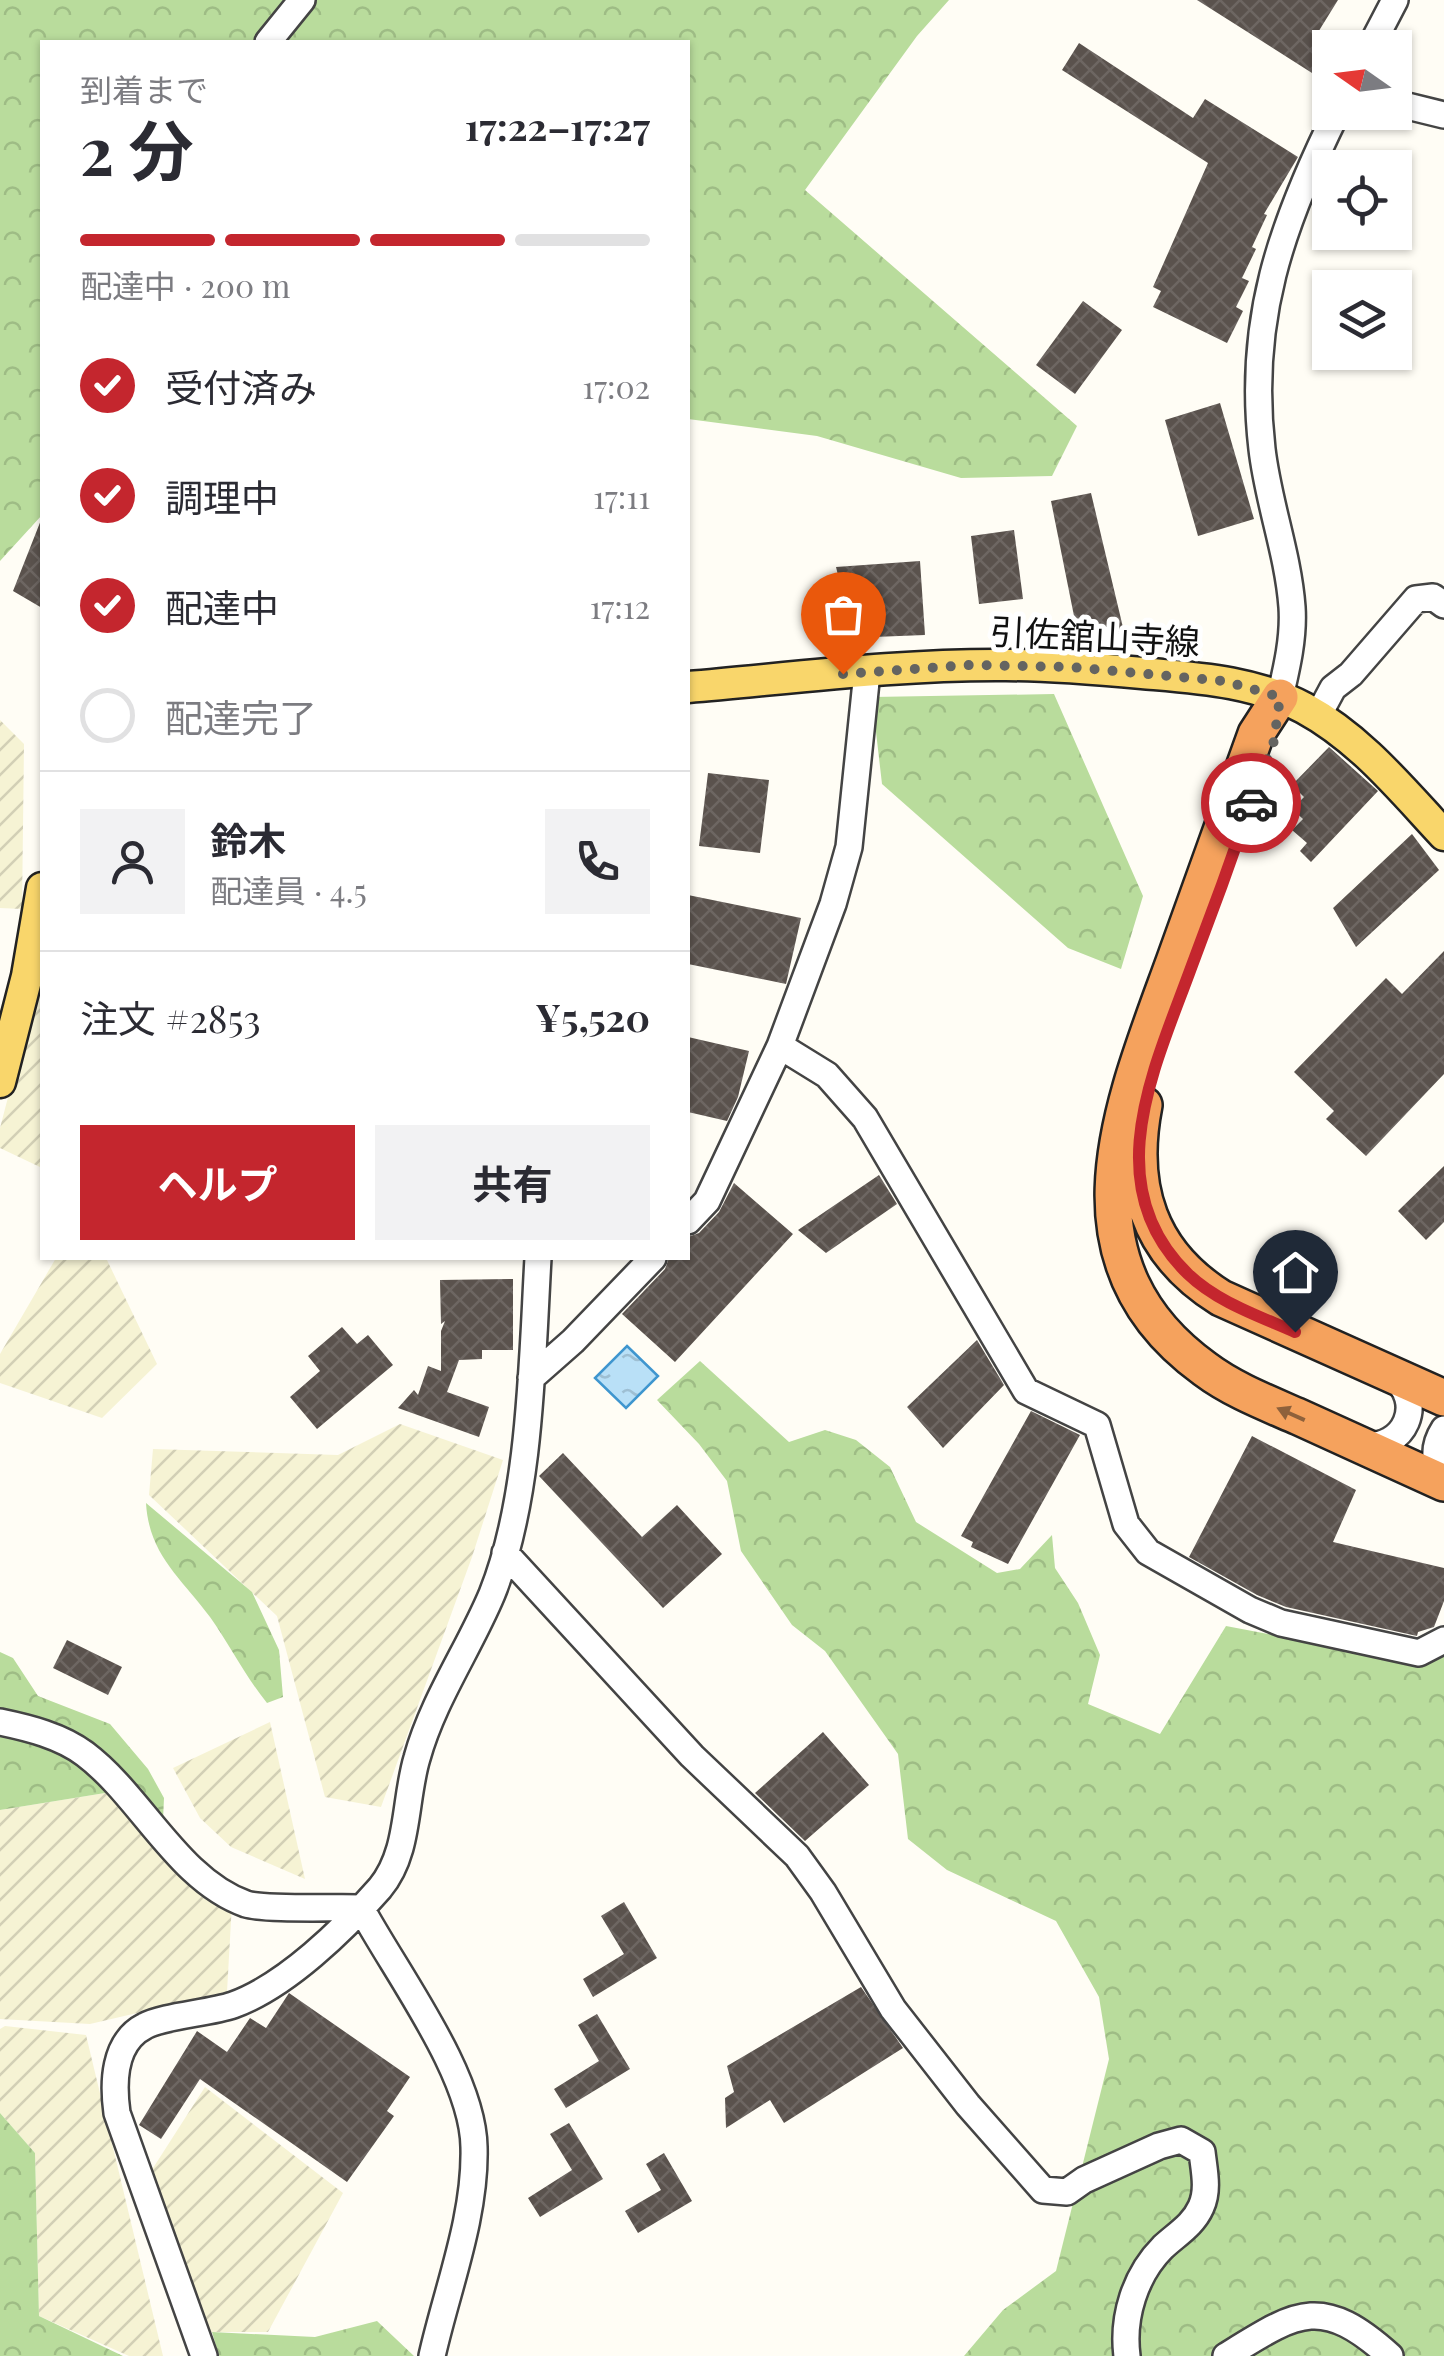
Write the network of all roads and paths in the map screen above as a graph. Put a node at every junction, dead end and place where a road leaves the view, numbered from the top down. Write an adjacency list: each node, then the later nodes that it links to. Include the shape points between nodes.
1 (302, 0): 4 (street)
2 (1395, 0): 3 (street)
3 (1379, 30)
4 (270, 40)
5 (1412, 108): 6 (street)
6 (1444, 116)
7 (1329, 130): 11 (street, via 1281,241 1260,344 1262,450 1292,610)
8 (1444, 605): 12 (street, via 1433,597 1416,599 1333,688)
9 (867, 672): 10 (main road, 引佐舘山寺線); 11 (main road, 引佐舘山寺線, via 1070,667 1224,681); 15 (street, via 849,847)
10 (690, 687)
11 (1280, 697): 12 (main road, 引佐舘山寺線); 20 (highway, via 1274,741 1145,1099 1141,1188 1163,1244 1204,1288); 24 (highway, one-way to 11, via 1225,1382 1185,1353 1152,1315 1128,1271 1112,1198 1114,1148 1136,1068 1256,734)
12 (1318, 716): 13 (main road, 引佐舘山寺線, via 1365,751)
13 (1444, 835)
14 (40, 900): 16 (main road)
15 (780, 1046): 17 (street, via 707,1200); 27 (street, via 828,1075 865,1118 1026,1390 1097,1425 1126,1524 1148,1552 1281,1623 1419,1653)
16 (0, 1082)
17 (690, 1219)
18 (538, 1260): 21 (street)
19 (651, 1260): 21 (street)
20 (1387, 1372): 22 (highway); 24 (street, via 1408,1394 1407,1424 1386,1444)
21 (532, 1378): 26 (street)
22 (1444, 1398)
23 (1444, 1428): 25 (street, via 1435,1458)
24 (1356, 1443): 25 (highway)
25 (1444, 1480)
26 (506, 1553): 29 (street, via 430,1721 396,1861); 32 (street, via 692,1756 797,1856 893,2008 1043,2190 1067,2192 1181,2140 1202,2152 1202,2206 1136,2284 1124,2335)
27 (1444, 1640)
28 (0, 1722): 29 (street, via 36,1729 84,1753 172,1848 211,1884 248,1905)
29 (361, 1908): 30 (street, via 290,1973 238,2003 145,2026 118,2058 118,2114); 31 (street, via 445,2050 474,2145 466,2219)
30 (204, 2356)
31 (432, 2356)
32 (1127, 2356)
33 (1226, 2356): 34 (street, via 1284,2320 1322,2314 1351,2324)
34 (1390, 2356)

